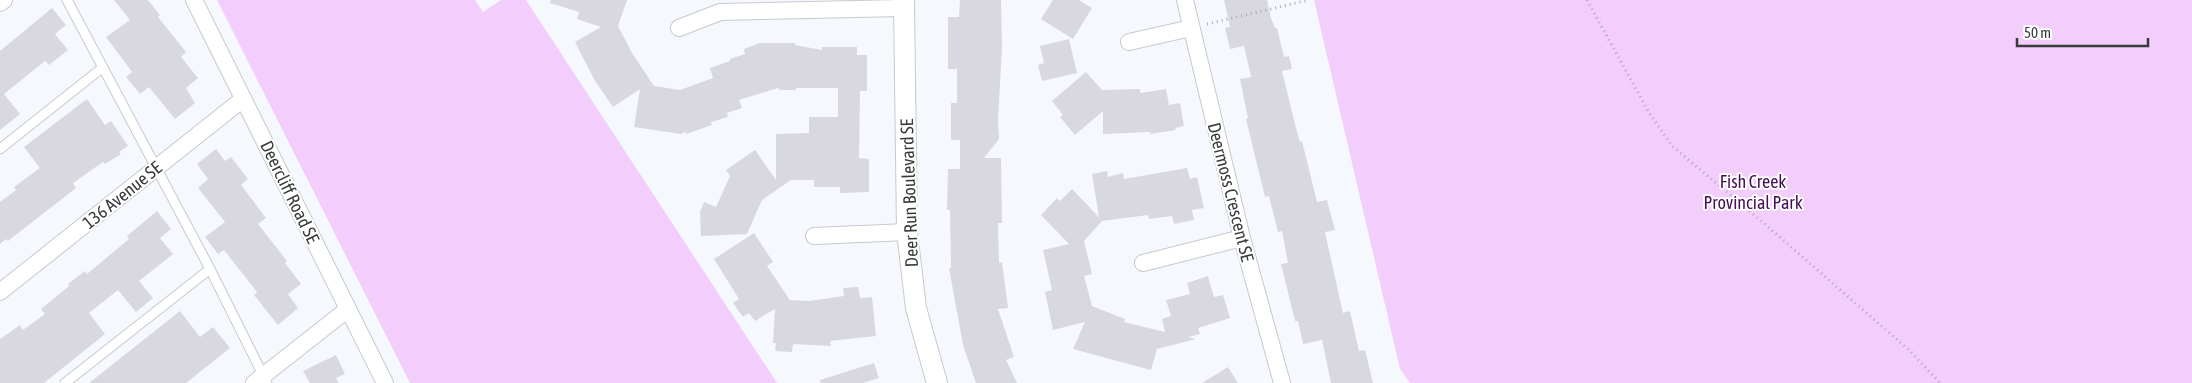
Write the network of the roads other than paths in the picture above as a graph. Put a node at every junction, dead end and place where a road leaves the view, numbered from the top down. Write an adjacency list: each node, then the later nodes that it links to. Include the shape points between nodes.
1 (4, 0): 5 (street)
2 (67, 0): 10 (lane)
3 (194, 0): 11 (street, Deercliff Road SE)
4 (1185, 0): 8 (street, Deermoss Crescent SE)
5 (0, 3)
6 (904, 4): 7 (street, via 720,12); 14 (street, Deer Run Boulevard SE)
7 (680, 28)
8 (1191, 28): 9 (street); 16 (street, Deermoss Crescent SE)
9 (1129, 42)
10 (102, 68): 12 (lane); 13 (lane)
11 (244, 99): 13 (street, 136 Avenue SE); 20 (street, Deercliff Road SE)
12 (0, 150)
13 (156, 168): 18 (lane); 19 (street, 136 Avenue SE)
14 (907, 232): 15 (street); 24 (street, Deer Run Boulevard SE, via 916,308)
15 (814, 236)
16 (1242, 238): 17 (street); 25 (street, Deermoss Crescent SE)
17 (1143, 263)
18 (210, 269): 21 (lane); 22 (lane)
19 (0, 292)
20 (348, 309): 21 (street); 23 (street, Deercliff Road SE)
21 (262, 380)
22 (65, 383)
23 (385, 383)
24 (937, 383)
25 (1282, 383)

